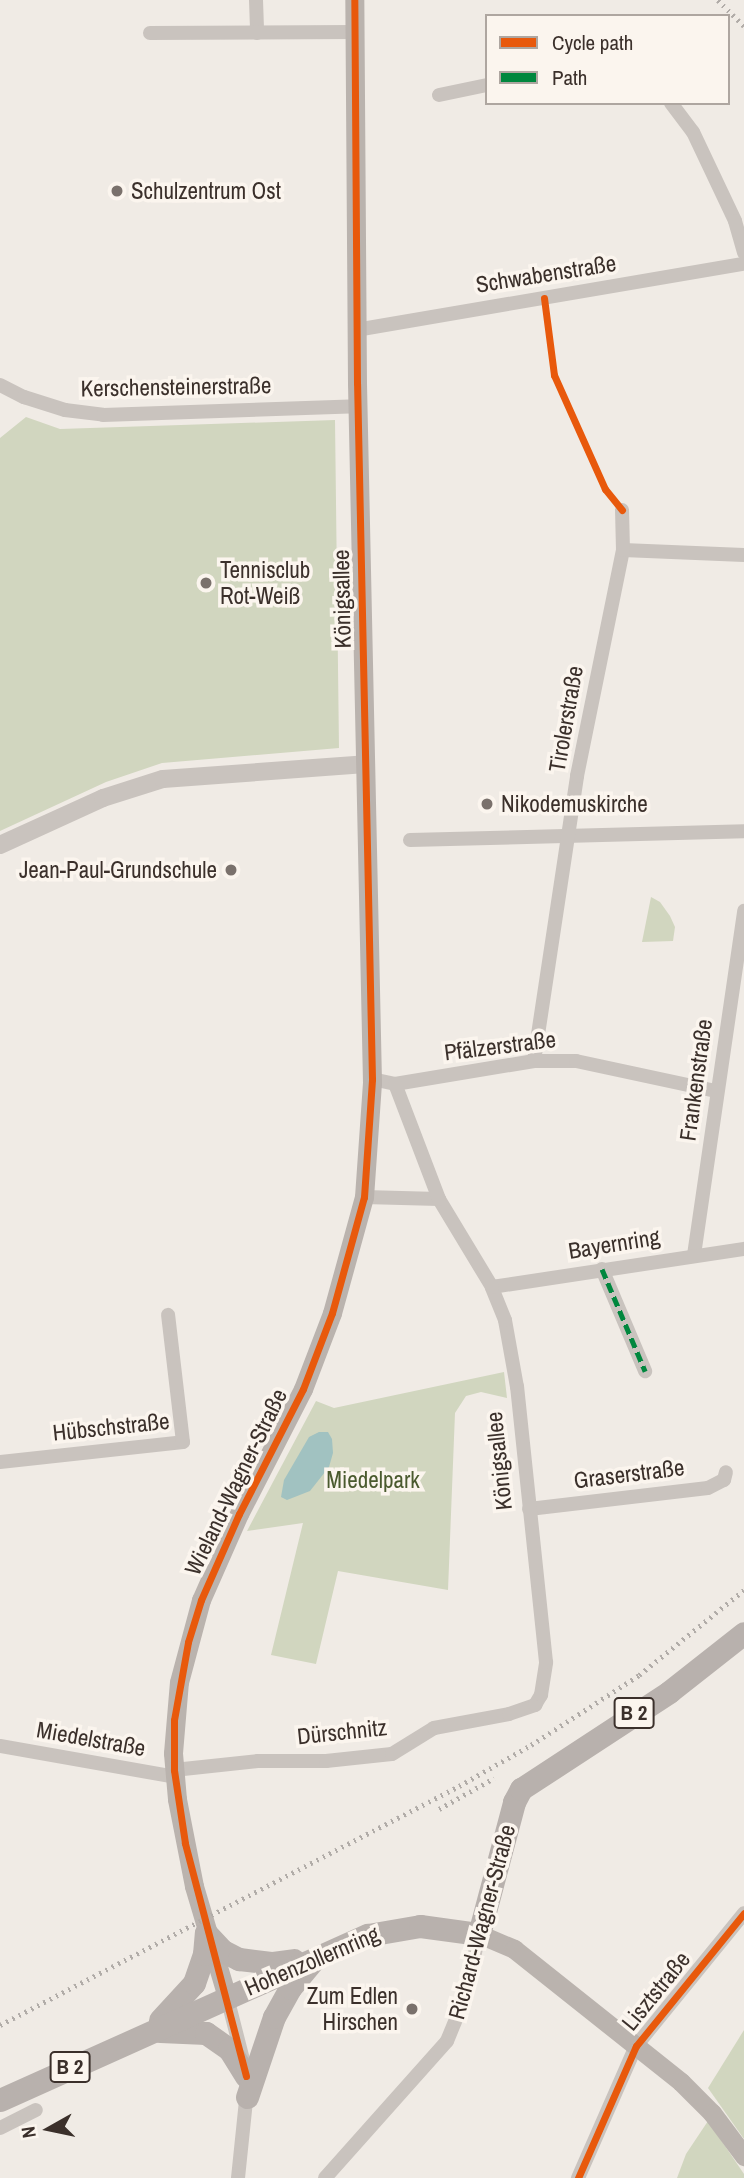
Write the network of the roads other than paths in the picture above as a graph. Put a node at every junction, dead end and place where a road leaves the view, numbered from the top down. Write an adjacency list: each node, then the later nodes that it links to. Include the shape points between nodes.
1 (256, 0): 5 (street)
2 (354, 0): 3 (main road, Königsallee)
3 (355, 32): 5 (street); 11 (main road, Königsallee)
4 (150, 33): 5 (street)
5 (257, 33)
6 (485, 85): 7 (street)
7 (439, 95)
8 (673, 105): 9 (street, via 693,131 735,221)
9 (744, 253)
10 (744, 264): 11 (street, Schwabenstraße)
11 (356, 330): 13 (main road, Königsallee)
12 (0, 385): 13 (street, Kerschensteinerstraße, via 65,410 103,415)
13 (357, 406): 17 (main road, Königsallee)
14 (622, 510): 15 (street, Tirolerstraße)
15 (623, 550): 16 (street); 19 (street, Tirolerstraße, via 592,695)
16 (744, 555)
17 (365, 764): 21 (street, via 163,779 103,798); 24 (main road, Königsallee)
18 (744, 831): 19 (street)
19 (570, 838): 20 (street); 23 (street, Tirolerstraße)
20 (410, 840)
21 (0, 845)
22 (744, 911): 26 (street, Frankenstraße)
23 (534, 1061): 25 (street, Pfälzerstraße); 26 (street, Pfälzerstraße, via 576,1061)
24 (372, 1079): 25 (street, Pfälzerstraße); 27 (main road, Königsallee)
25 (395, 1084): 28 (street, Königsallee)
26 (716, 1091): 30 (street, Frankenstraße)
27 (364, 1196): 28 (street); 41 (main road, Wieland-Wagner-Straße, via 332,1313 303,1389 201,1600 174,1720)
28 (439, 1199): 32 (street, Königsallee)
29 (744, 1249): 30 (street, Bayernring)
30 (694, 1255): 31 (street, Bayernring)
31 (602, 1269): 32 (street, Bayernring); 34 (street)
32 (492, 1287): 37 (street, Königsallee, via 513,1360)
33 (168, 1315): 35 (street, Hübschstraße, via 183,1442)
34 (645, 1371)
35 (0, 1462)
36 (726, 1472): 37 (street, Graserstraße, via 724,1480 708,1488)
37 (529, 1509): 39 (street, Königsallee, via 546,1662 535,1705)
38 (744, 1633): 44 (main road, Richard-Wagner-Straße / B 2, via 669,1692 520,1789)
39 (509, 1714): 41 (street, Dürschnitz, via 434,1728 392,1754 326,1761 258,1761)
40 (0, 1746): 41 (street, Miedelstraße)
41 (174, 1774): 43 (main road, Wieland-Wagner-Straße)
42 (744, 1913): 48 (street, Lisztstraße)
43 (206, 1933): 45 (main road, via 223,1951 254,1962); 46 (main road, Wieland-Wagner-Straße); 47 (main road, via 194,1983 168,2014)
44 (479, 1934): 45 (main road, Hohenzollernring / B 2, via 447,1928 393,1928); 48 (main road, via 513,1950); 55 (street, Richard-Wagner-Straße, via 466,1995 447,2040)
45 (321, 1954): 46 (main road, Hohenzollernring / B 2); 49 (main road, via 281,2003)
46 (226, 1997): 47 (main road, Hohenzollernring / B 2); 49 (street, Wieland-Wagner-Straße)
47 (140, 2036): 49 (main road, via 179,2030 206,2033 229,2049); 50 (main road, Hohenzollernring / B 2)
48 (636, 2046): 53 (main road, via 712,2113); 56 (street, Lisztstraße)
49 (246, 2087): 54 (street, Wieland-Wagner-Straße)
50 (0, 2099)
51 (36, 2110): 52 (street)
52 (0, 2128)
53 (744, 2156)
54 (238, 2178)
55 (325, 2178)
56 (578, 2178)

